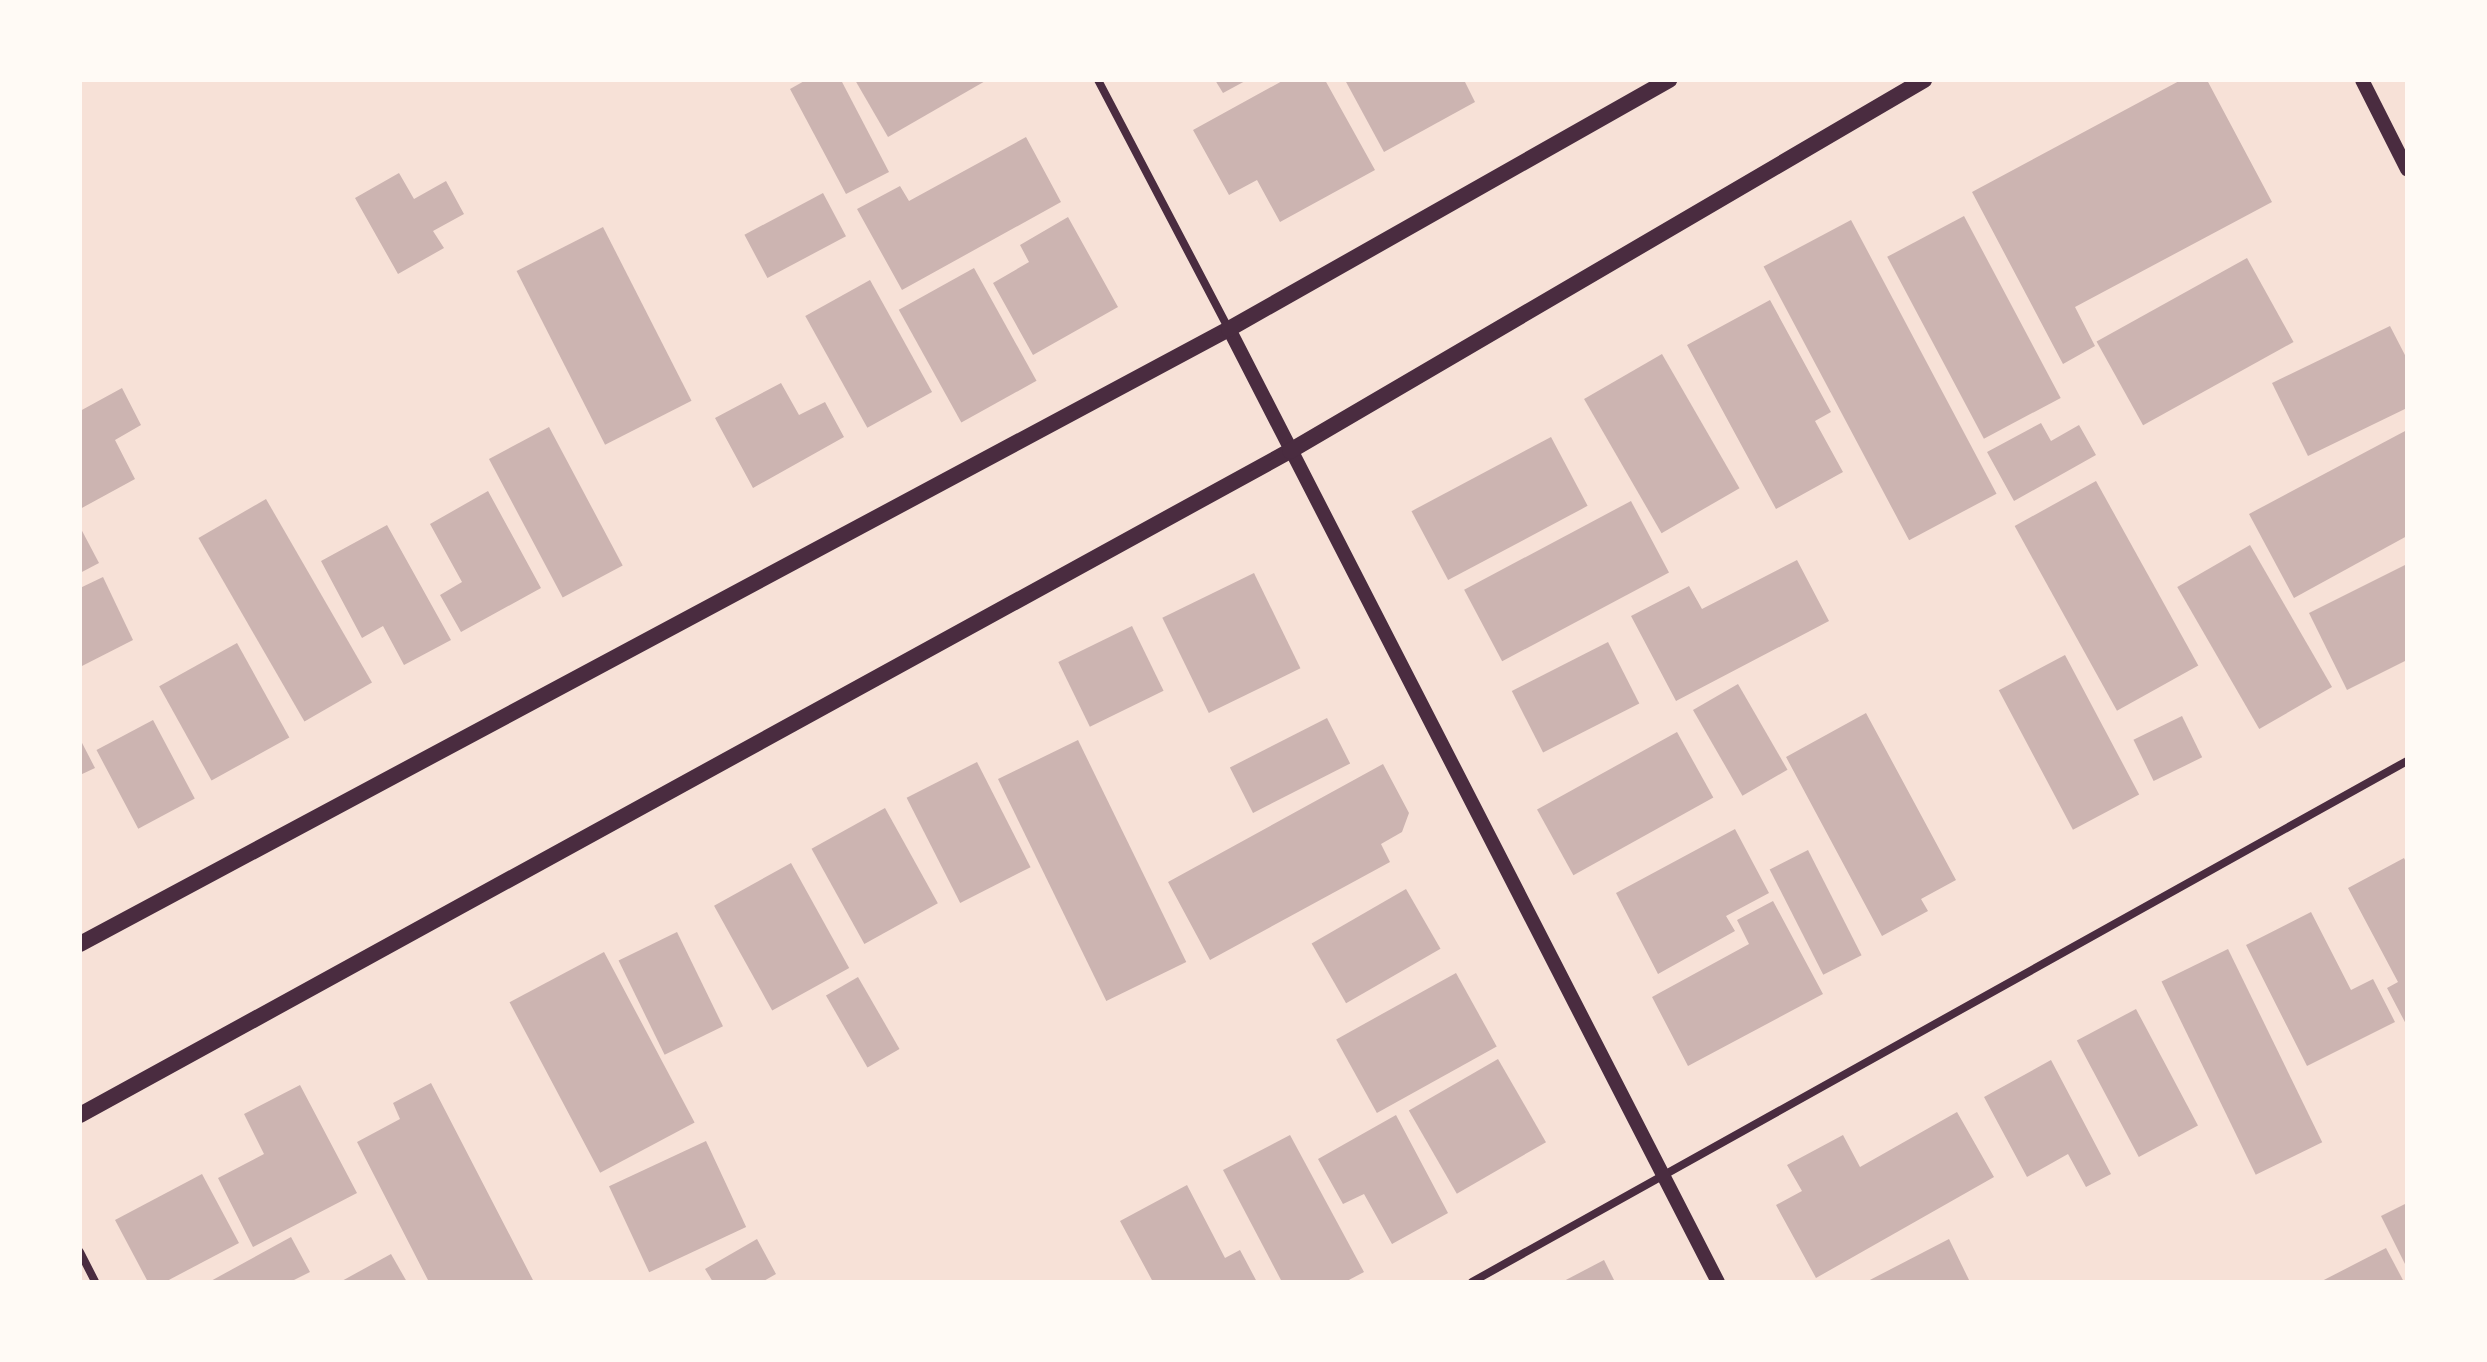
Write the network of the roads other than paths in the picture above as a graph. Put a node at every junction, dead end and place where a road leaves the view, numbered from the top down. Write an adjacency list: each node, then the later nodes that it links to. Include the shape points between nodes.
1 (1098, 80): 6 (street)
2 (1669, 80): 6 (main road)
3 (1924, 80): 7 (main road)
4 (2362, 80): 5 (street)
5 (2407, 169)
6 (1229, 329): 7 (street); 9 (main road)
7 (1290, 451): 10 (main road); 11 (street)
8 (2407, 761): 11 (street)
9 (80, 944)
10 (80, 1115)
11 (1663, 1175): 14 (street); 15 (street)
12 (80, 1252): 13 (street)
13 (95, 1282)
14 (1472, 1282)
15 (1718, 1282)

